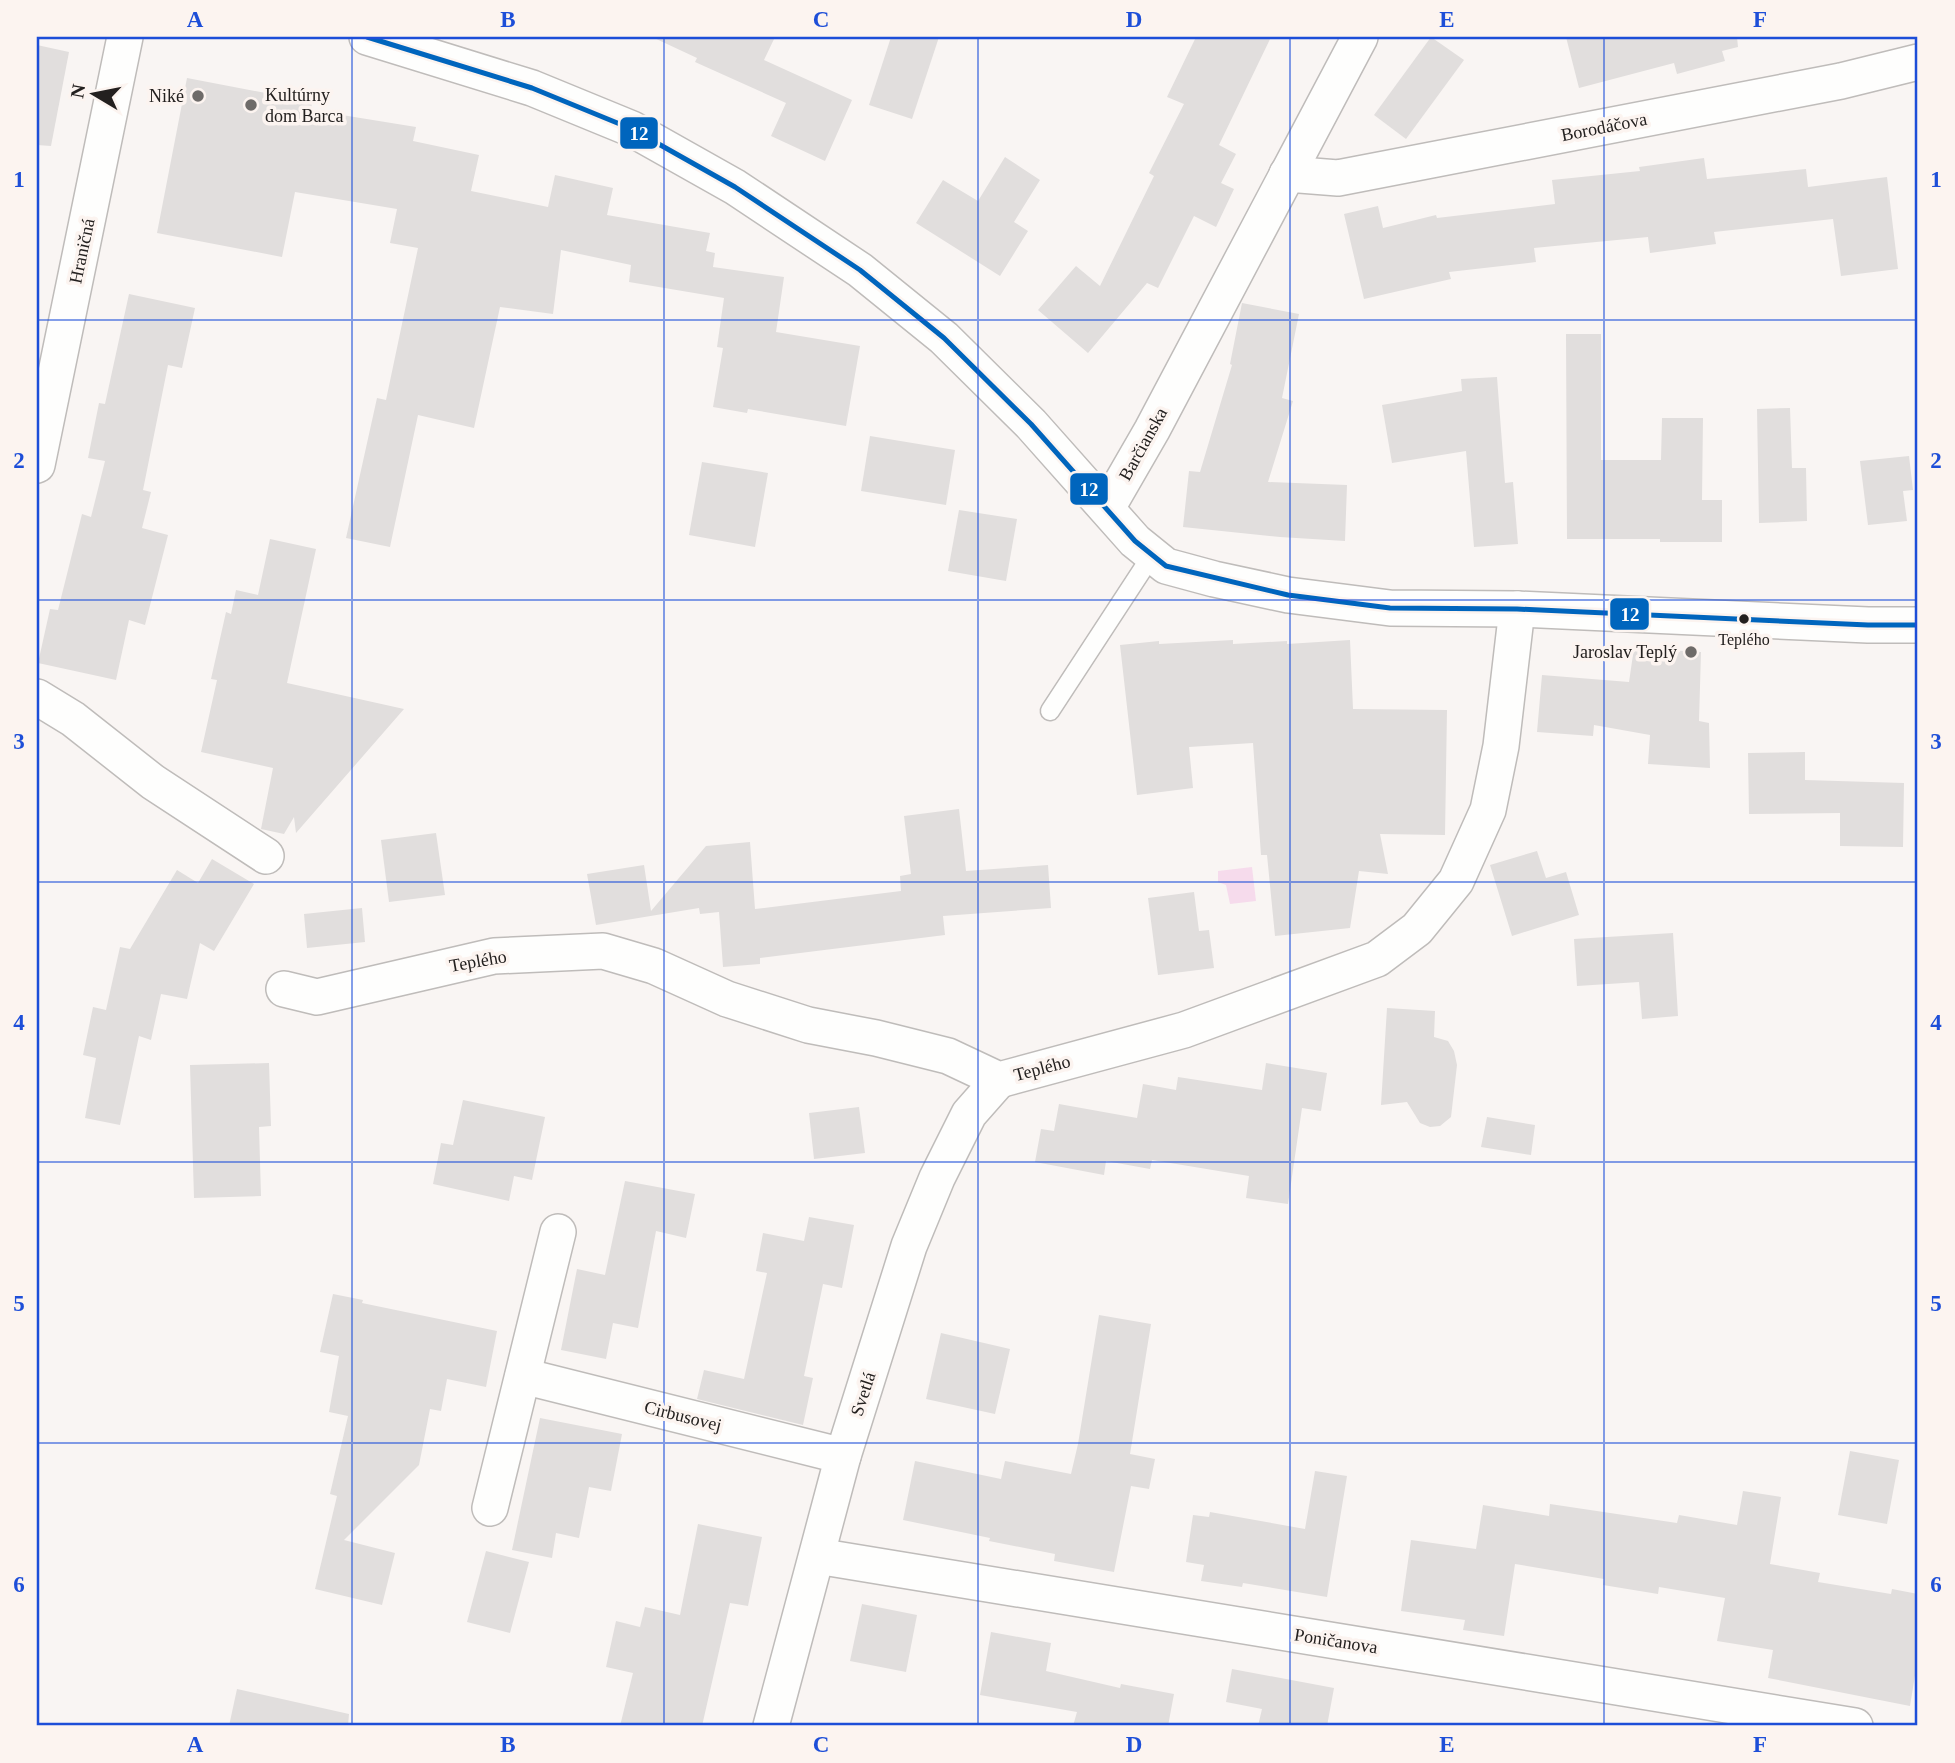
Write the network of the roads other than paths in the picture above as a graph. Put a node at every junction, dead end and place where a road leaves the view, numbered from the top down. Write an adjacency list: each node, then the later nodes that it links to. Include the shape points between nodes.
1 (125, 37): 6 (street, Hraničná)
2 (367, 37): 7 (street, via 532,88 632,129 735,187 860,270 944,338)
3 (1360, 37): 5 (street, Barčianska)
4 (1918, 62): 5 (street, Borodáčova, via 1338,178)
5 (1287, 174): 7 (street, Barčianska)
6 (37, 465)
7 (1107, 508): 8 (street)
8 (1152, 555): 9 (street, via 1166,566 1288,595 1390,608); 12 (lane)
9 (1517, 610): 10 (street); 15 (street, Teplého, via 1501,746 1488,810 1456,881 1418,929 1377,959 1184,1030)
10 (1918, 625)
11 (37, 697): 13 (street, via 73,719 153,782)
12 (1050, 711)
13 (266, 856)
14 (284, 989): 15 (street, Teplého, via 317,997 494,956 603,951 808,1026 948,1056)
15 (999, 1080): 18 (street, Svetlá, via 969,1114 932,1189 909,1246)
16 (558, 1232): 17 (street)
17 (523, 1376): 18 (street, Cirbusovej); 19 (street)
18 (843, 1456): 20 (street, Svetlá)
19 (490, 1508)
20 (817, 1556): 21 (street, Svetlá); 22 (street, Poničanova)
21 (771, 1726)
22 (1855, 1726)

